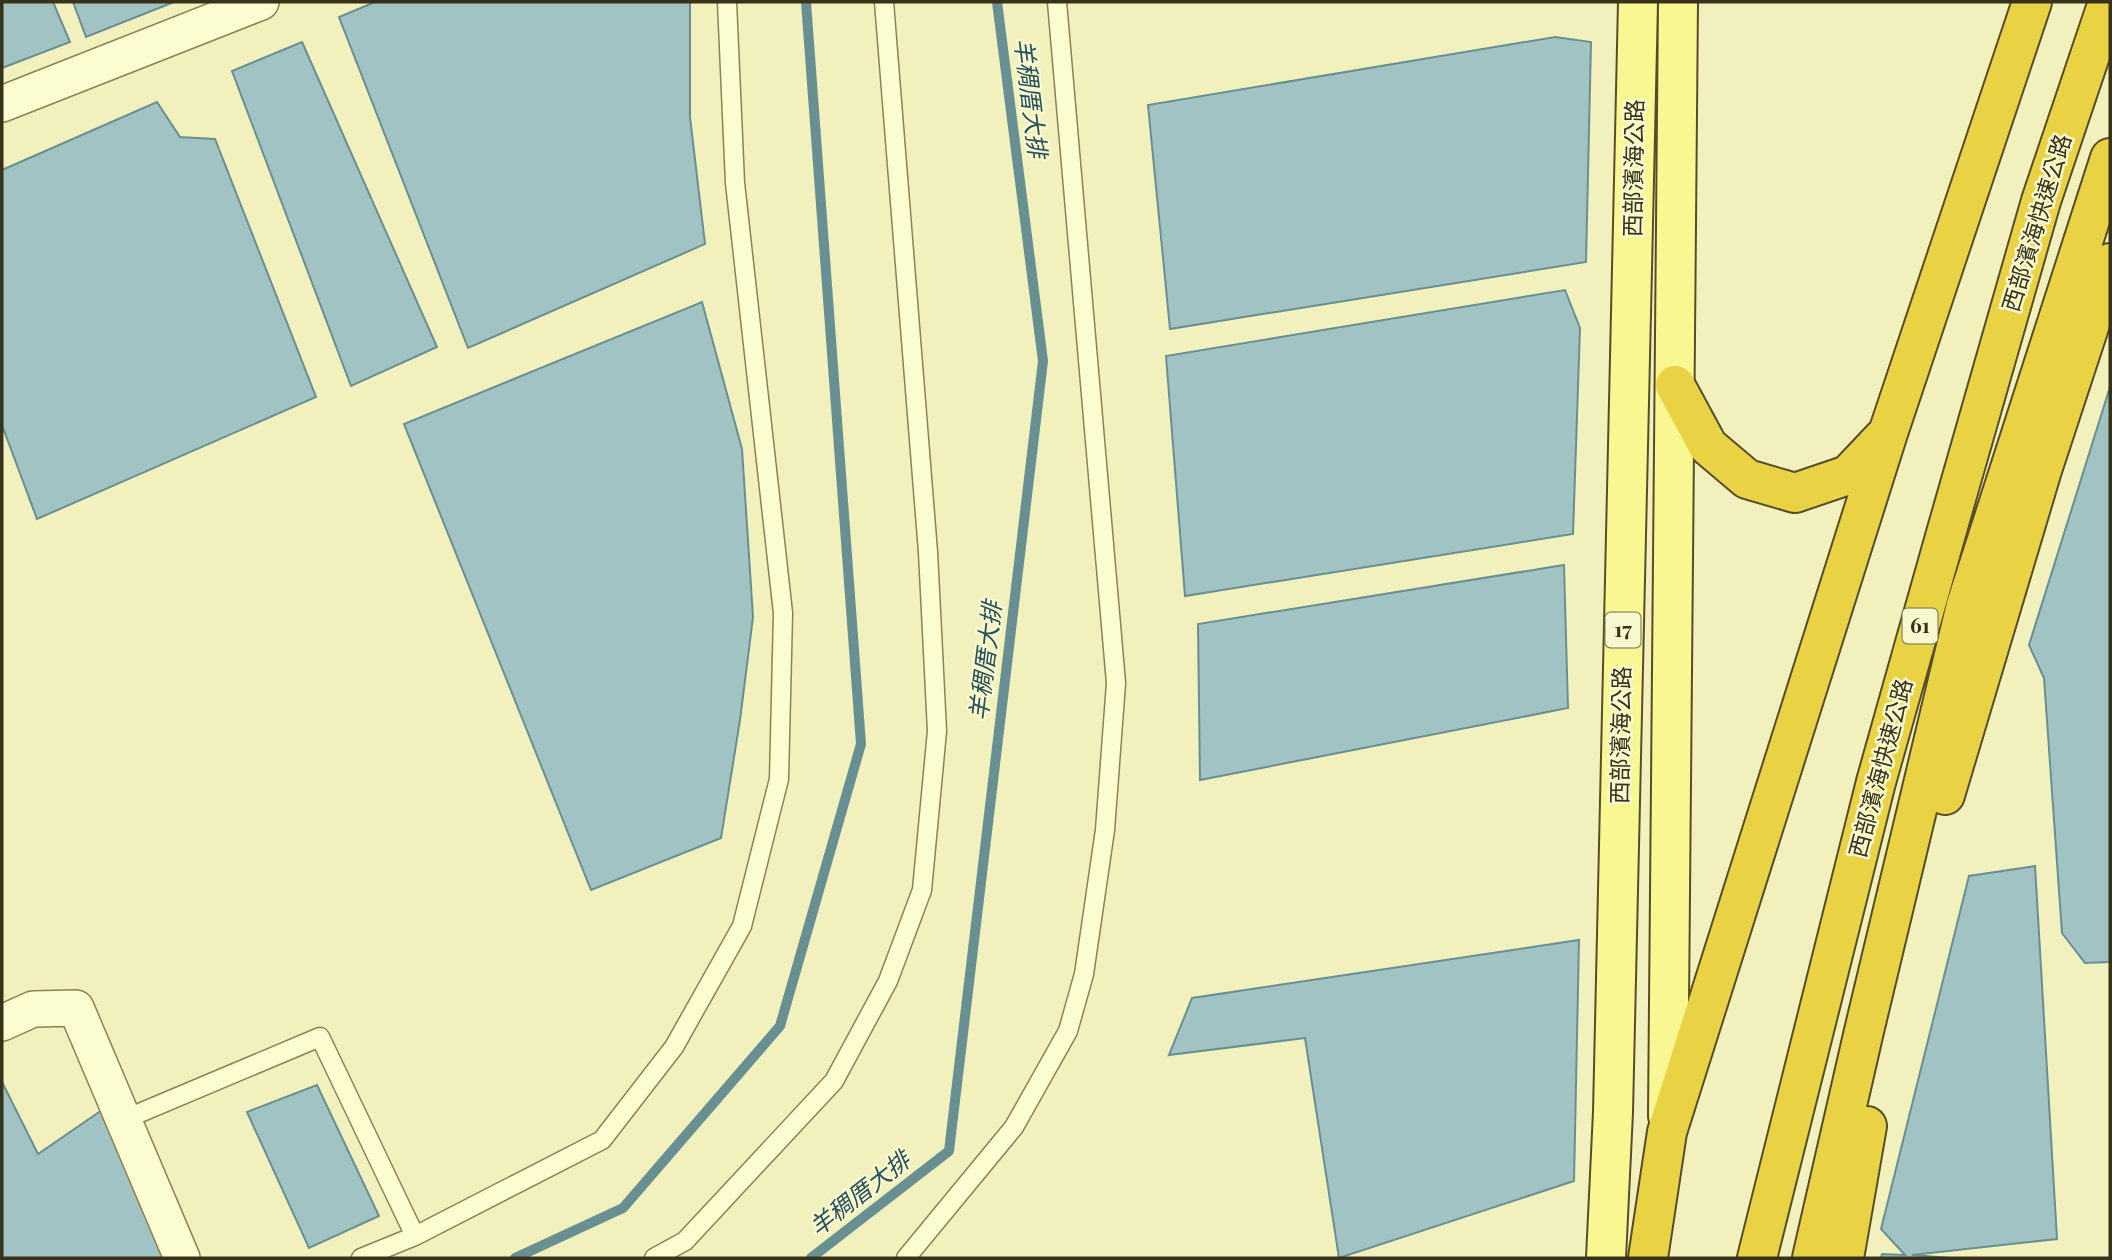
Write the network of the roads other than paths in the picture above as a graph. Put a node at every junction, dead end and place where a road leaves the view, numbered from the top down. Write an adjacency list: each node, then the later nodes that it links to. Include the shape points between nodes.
1 (261, 2): 9 (street)
2 (727, 2): 17 (lane, via 735,183 783,613 779,779 749,899 742,926 674,1047 602,1140)
3 (884, 2): 20 (lane, via 928,552 937,731 922,890 888,981 834,1081 685,1241)
4 (1058, 2): 21 (lane, via 1116,683 1105,830 1084,974 1068,1031 1014,1127)
5 (1638, 2): 22 (main road, 西部濱海公路 / 17, via 1614,1112)
6 (1678, 2): 12 (main road, 西部濱海公路 / 17)
7 (2032, 2): 13 (highway)
8 (2108, 2): 25 (highway, 西部濱海快速公路 / 61, via 2041,201 1876,782)
9 (2, 104)
10 (2110, 158): 26 (highway, 西部濱海快速公路 / 61, via 1965,605)
11 (2110, 264): 27 (highway, via 2042,470 1895,966)
12 (1675, 386): 13 (highway, via 1708,446 1747,479 1795,493 1848,475); 16 (main road, 西部濱海公路 / 17)
13 (1888, 433): 16 (highway)
14 (2, 1023): 15 (street, via 33,1009 76,1008)
15 (123, 1120): 17 (lane, via 320,1037); 18 (street)
16 (1667, 1132): 23 (highway); 24 (main road, 西部濱海公路 / 17)
17 (415, 1236): 19 (lane)
18 (182, 1258)
19 (361, 1258)
20 (654, 1258)
21 (906, 1258)
22 (1606, 1258)
23 (1648, 1258)
24 (1667, 1258)
25 (1757, 1258)
26 (1812, 1258)
27 (1844, 1258)

